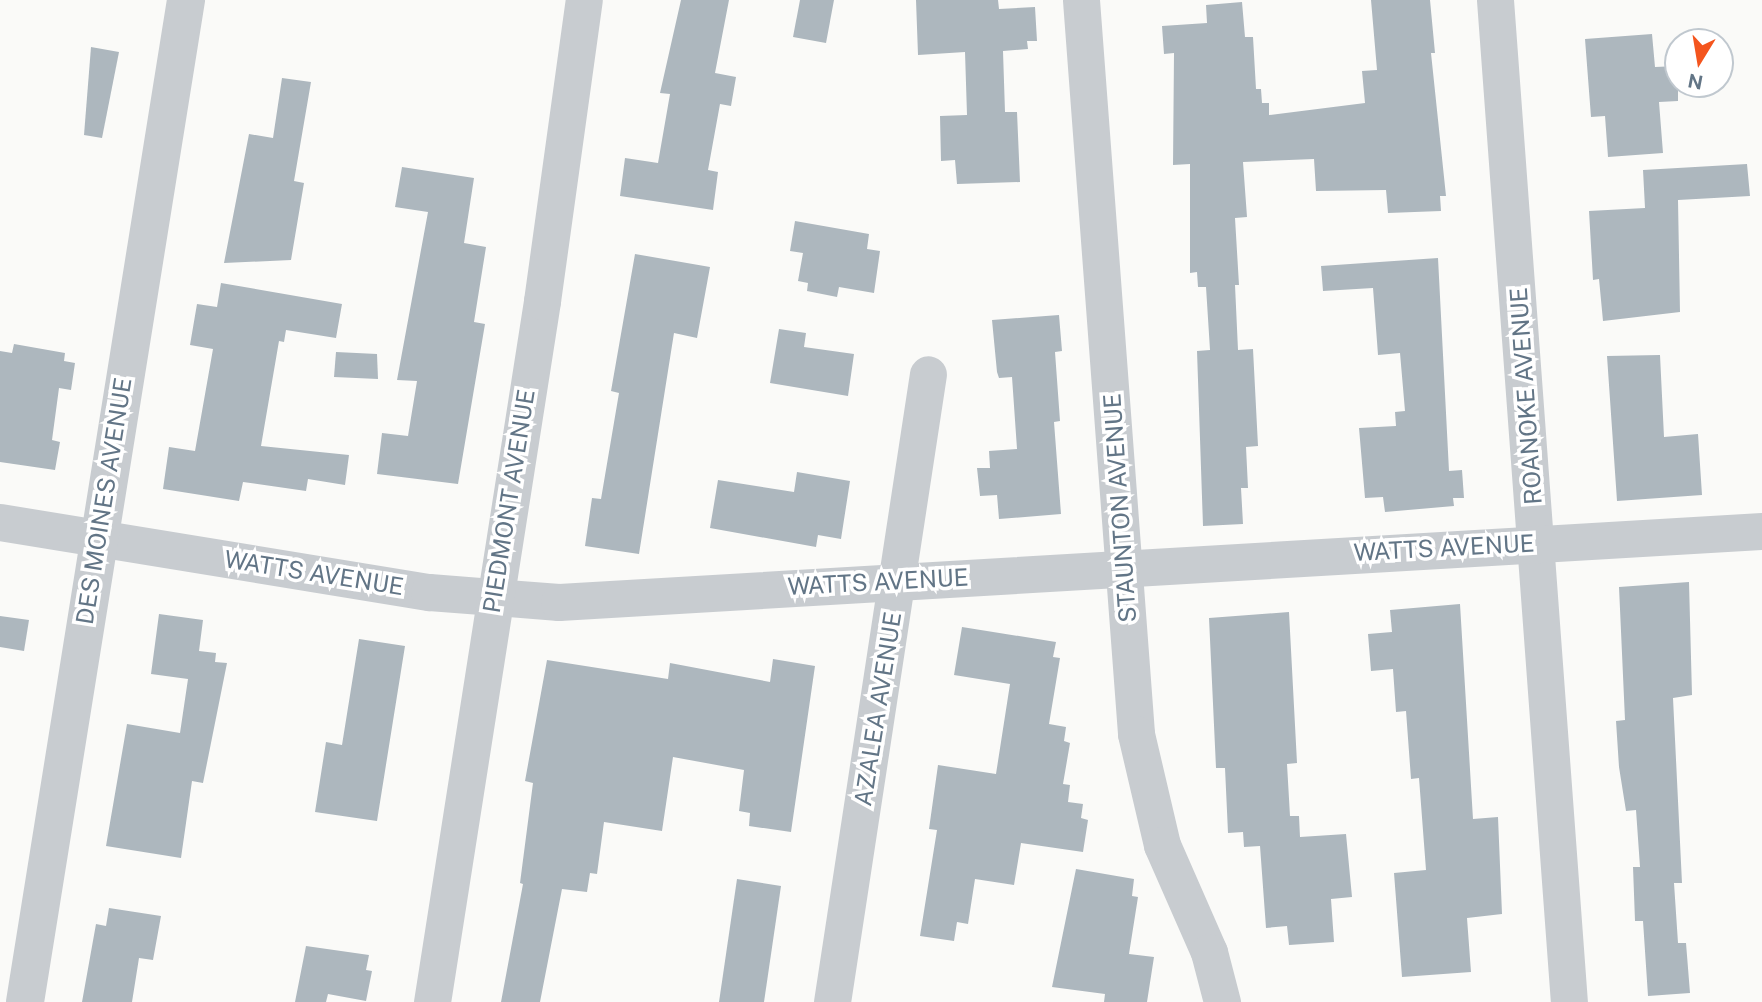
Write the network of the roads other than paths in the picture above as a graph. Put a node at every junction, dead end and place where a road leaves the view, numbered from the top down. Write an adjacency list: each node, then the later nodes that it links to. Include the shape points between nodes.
1 (186, 0): 8 (street, DES MOINES AVENUE)
2 (584, 0): 12 (street, PIEDMONT AVENUE, via 542,301)
3 (1081, 0): 10 (street, STAUNTON AVENUE)
4 (1496, 0): 9 (street, ROANOKE AVENUE)
5 (928, 374): 11 (street, AZALEA AVENUE)
6 (0, 522): 8 (street, WATTS AVENUE)
7 (1762, 531): 9 (street, WATTS AVENUE)
8 (97, 537): 12 (street, WATTS AVENUE); 13 (street, DES MOINES AVENUE)
9 (1537, 542): 10 (street, WATTS AVENUE); 17 (street, ROANOKE AVENUE)
10 (1124, 568): 11 (street, WATTS AVENUE); 16 (street, STAUNTON AVENUE, via 1136,734 1147,796 1162,845 1209,952)
11 (898, 581): 12 (street, WATTS AVENUE, via 559,602); 15 (street, AZALEA AVENUE)
12 (493, 600): 14 (street, PIEDMONT AVENUE)
13 (25, 1002)
14 (432, 1002)
15 (832, 1002)
16 (1222, 1002)
17 (1569, 1002)

